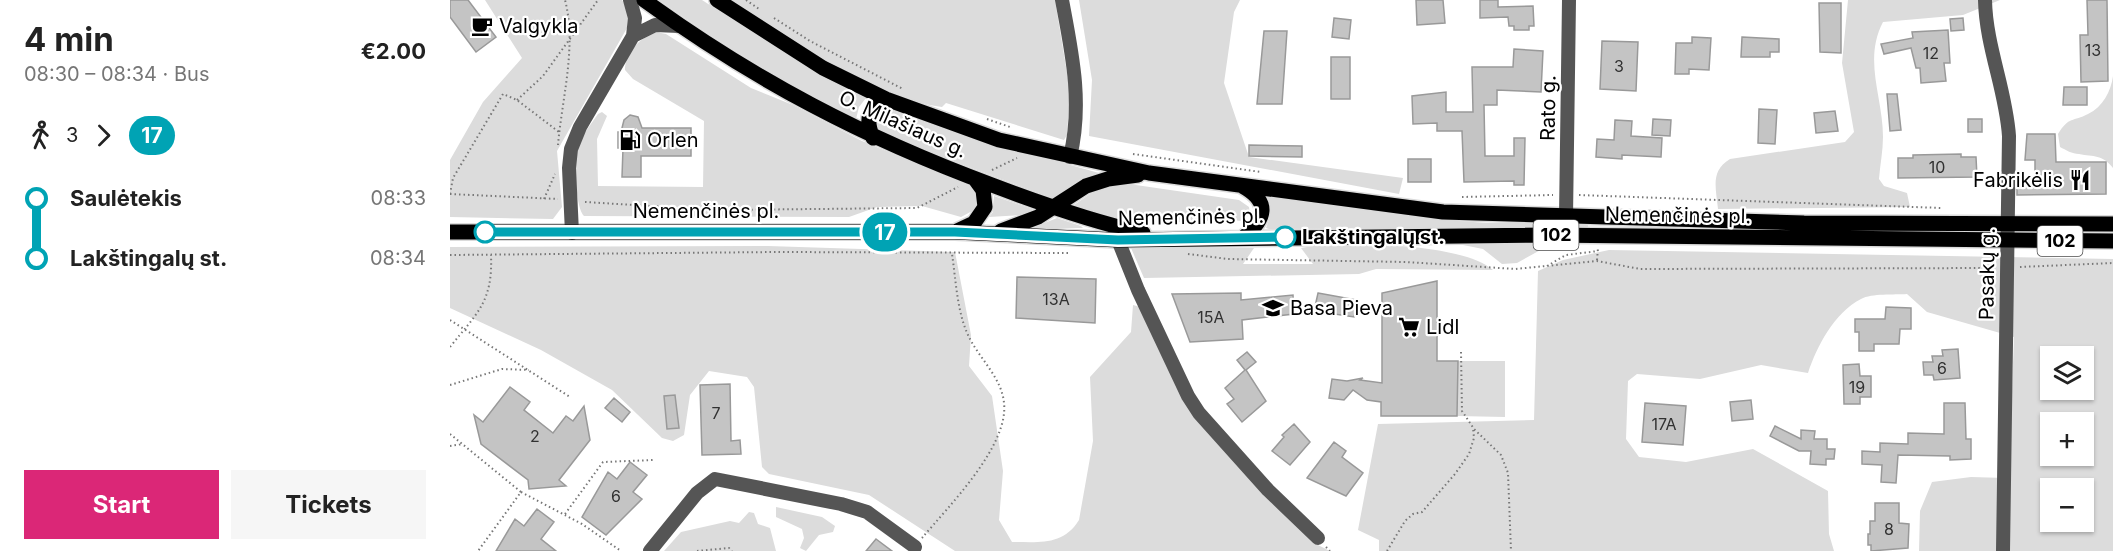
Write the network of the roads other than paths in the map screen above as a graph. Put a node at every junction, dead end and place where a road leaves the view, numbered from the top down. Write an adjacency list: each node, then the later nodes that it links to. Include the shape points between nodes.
1 (630, 0): 8 (street, via 635,18)
2 (645, 0): 7 (main road, O. Milašiaus g.)
3 (717, 0): 9 (main road, O. Milašiaus g., via 823,68)
4 (1062, 0): 11 (street, via 1075,64 1077,114)
5 (1569, 0): 16 (street, Rato g.)
6 (1985, 0): 17 (street, Pasakų g., via 1993,61 2007,106)
7 (679, 26): 8 (street, via 655,25); 10 (main road, O. Milašiaus g., via 797,99)
8 (633, 36): 21 (street, via 571,149)
9 (886, 99): 10 (main road, via 868,114); 11 (main road, O. Milašiaus g., via 956,126)
10 (873, 138): 13 (main road, O. Milašiaus g.)
11 (1070, 157): 12 (main road, O. Milašiaus g.)
12 (1149, 173): 14 (main road, Nemenčinės pl. / 102); 15 (main road, 102, via 1086,186)
13 (975, 179): 15 (main road, O. Milašiaus g.); 20 (main road, via 983,190 985,207 974,223)
14 (1239, 184): 16 (main road, Nemenčinės pl. / 102, via 1443,212); 24 (main road, via 1257,196 1263,208 1257,226)
15 (1054, 208): 22 (main road, 102); 23 (main road, O. Milašiaus g.)
16 (1566, 217): 17 (main road, Nemenčinės pl. / 102)
17 (2007, 224): 18 (main road, Nemenčinės pl. / 102); 27 (street, Pasakų g.)
18 (2113, 224)
19 (450, 232): 21 (main road, Nemenčinės pl. / 102)
20 (955, 232): 21 (main road, Nemenčinės pl. / 102); 22 (main road, Nemenčinės pl. / 102)
21 (572, 233)
22 (995, 233): 25 (main road, Nemenčinės pl. / 102)
23 (1167, 238): 24 (main road, Nemenčinės pl. / 102); 25 (main road, Nemenčinės pl. / 102)
24 (1243, 238): 27 (main road, Nemenčinės pl. / 102, via 1558,235)
25 (1118, 240): 28 (street, via 1193,404 1268,490)
26 (2113, 241): 27 (main road, Nemenčinės pl. / 102)
27 (2007, 242): 31 (street, Pasakų g.)
28 (1318, 538)
29 (915, 547): 30 (street, via 867,512 831,501 714,479 697,493)
30 (650, 551)
31 (2003, 551)

